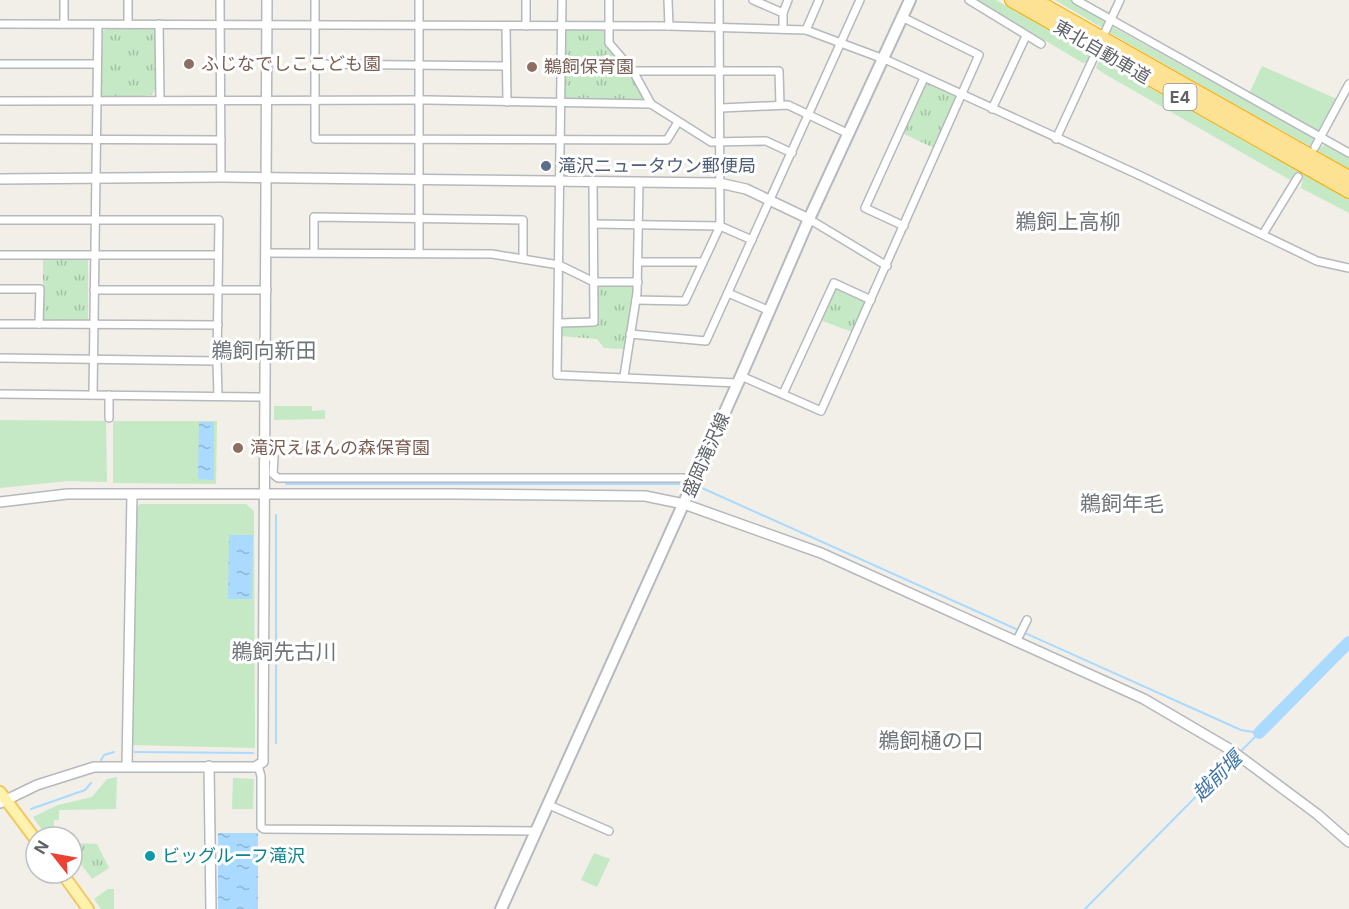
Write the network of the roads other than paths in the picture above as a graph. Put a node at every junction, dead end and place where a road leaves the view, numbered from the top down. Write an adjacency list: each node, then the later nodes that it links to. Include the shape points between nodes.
1 (64, 0): 26 (street)
2 (128, 0): 27 (street)
3 (220, 0): 29 (street)
4 (267, 0): 30 (street)
5 (315, 0): 32 (street)
6 (419, 0): 33 (street)
7 (526, 0): 34 (street)
8 (562, 0): 37 (street)
9 (609, 0): 38 (street)
10 (668, 0): 35 (street)
11 (719, 0): 39 (street)
12 (753, 0): 22 (street)
13 (788, 0): 22 (street)
14 (819, 0): 41 (street)
15 (860, 0): 44 (street)
16 (910, 0): 23 (main road, 盛岡滝沢線)
17 (969, 0): 43 (street)
18 (1012, 0): 96 (highway, 東北自動車道 / E4)
19 (1034, 0): 89 (highway, 東北自動車道 / E4)
20 (1076, 0): 24 (street)
21 (1120, 0): 24 (street)
22 (783, 14): 40 (street)
23 (902, 17): 46 (main road, 盛岡滝沢線); 57 (street, via 979,55)
24 (1110, 21): 42 (street); 75 (street)
25 (0, 24): 26 (street)
26 (64, 24): 31 (street)
27 (128, 24): 28 (street); 31 (street)
28 (159, 24): 29 (street); 58 (street)
29 (220, 24): 30 (street); 63 (street)
30 (268, 24): 32 (street); 62 (street)
31 (98, 25): 49 (street)
32 (315, 26): 33 (street); 50 (street)
33 (419, 26): 36 (street); 51 (street)
34 (526, 26): 36 (street); 37 (street)
35 (669, 26): 38 (street); 39 (street)
36 (506, 27): 52 (street)
37 (562, 27): 38 (street); 66 (street)
38 (610, 27): 53 (street, via 609,43)
39 (720, 28): 40 (street); 54 (street)
40 (783, 29): 41 (street)
41 (806, 30): 44 (street)
42 (1105, 32)
43 (1026, 36): 45 (street); 70 (street)
44 (841, 42): 46 (street); 71 (street)
45 (1041, 44)
46 (882, 58): 55 (street); 73 (main road, 盛岡滝沢線)
47 (1093, 59): 78 (street)
48 (0, 64): 49 (street)
49 (97, 64): 61 (street)
50 (315, 64): 51 (street); 64 (street)
51 (420, 66): 52 (street); 59 (street)
52 (507, 66): 65 (street)
53 (633, 71): 54 (street); 67 (street)
54 (719, 73): 68 (street, via 779,71); 69 (street)
55 (924, 78): 57 (street); 105 (street, via 865,208)
56 (1349, 84): 75 (street)
57 (961, 95): 70 (street); 105 (street)
58 (160, 100): 61 (street); 63 (street)
59 (420, 100): 64 (street); 65 (street); 77 (street)
60 (0, 101): 61 (street)
61 (96, 101): 74 (street)
62 (267, 101): 63 (street); 64 (street); 91 (street)
63 (221, 102): 79 (street)
64 (314, 102): 77 (street, via 315,139)
65 (507, 102): 66 (street)
66 (560, 102): 67 (street); 80 (street)
67 (651, 104): 72 (street)
68 (780, 105): 69 (street); 71 (street)
69 (721, 108): 81 (street)
70 (992, 110): 78 (street)
71 (809, 115): 73 (street); 83 (street)
72 (678, 122): 80 (street, via 667,140); 81 (street, via 711,142)
73 (849, 134): 99 (main road, 盛岡滝沢線)
74 (97, 138): 76 (street); 79 (street); 87 (street)
75 (1320, 138): 82 (street); 84 (street)
76 (0, 139)
77 (420, 139): 80 (street); 88 (street)
78 (1056, 139): 106 (street)
79 (221, 140): 85 (street)
80 (559, 140): 92 (street)
81 (720, 142): 83 (street, via 766,141); 95 (street)
82 (1315, 147)
83 (792, 153): 97 (street)
84 (1349, 153)
85 (221, 177): 87 (street); 91 (street)
86 (1298, 177): 106 (street)
87 (95, 178): 90 (street); 101 (street)
88 (419, 178): 91 (street); 92 (street); 98 (street)
89 (1349, 178)
90 (0, 179)
91 (266, 179): 109 (street)
92 (558, 181): 93 (street); 117 (street)
93 (593, 182): 94 (street); 102 (street)
94 (639, 183): 95 (street); 103 (street)
95 (719, 183): 97 (street); 104 (street)
96 (1349, 191)
97 (771, 200): 99 (street); 107 (street)
98 (419, 219): 108 (street, via 314,217); 110 (street); 114 (street, via 523,220)
99 (809, 219): 118 (street); 129 (main road, 盛岡滝沢線)
100 (0, 220): 101 (street)
101 (94, 220): 111 (street); 113 (street, via 219,220)
102 (594, 224): 103 (street); 120 (street)
103 (639, 225): 104 (street); 115 (street)
104 (720, 226): 107 (street); 116 (street)
105 (904, 226): 118 (street)
106 (1263, 234): 119 (street, via 1317,261)
107 (752, 240): 126 (street)
108 (314, 252): 109 (street); 110 (street)
109 (266, 253): 125 (street)
110 (419, 253): 114 (street, via 492,254)
111 (93, 254): 112 (street); 113 (street); 123 (street)
112 (0, 255)
113 (219, 255): 124 (street)
114 (523, 259): 117 (street)
115 (638, 262): 116 (street); 121 (street)
116 (703, 262): 127 (street, via 685,301)
117 (558, 265): 120 (street); 130 (street)
118 (887, 266): 128 (street)
119 (1349, 268)
120 (594, 282): 121 (street); 130 (street, via 594,322)
121 (638, 282): 127 (street)
122 (0, 289): 132 (street, via 40,289)
123 (94, 290): 124 (street); 133 (street)
124 (218, 290): 125 (street); 134 (street)
125 (267, 290): 146 (street)
126 (728, 293): 129 (street); 135 (street, via 706,341)
127 (636, 300): 135 (street)
128 (871, 300): 142 (street, via 820,411); 142 (street, via 834,283)
129 (770, 311): 140 (main road, 盛岡滝沢線)
130 (559, 323): 139 (street, via 557,375)
131 (0, 324): 132 (street)
132 (39, 324): 133 (street)
133 (94, 325): 134 (street); 137 (street)
134 (218, 325): 138 (street)
135 (630, 334): 139 (street)
136 (0, 358): 137 (street)
137 (94, 358): 138 (street); 143 (street)
138 (218, 361): 145 (street)
139 (624, 376): 140 (street, via 663,381)
140 (740, 379): 142 (street); 149 (main road, 盛岡滝沢線)
141 (0, 394): 143 (street)
142 (783, 394)
143 (93, 395): 144 (street)
144 (109, 395): 145 (street); 147 (street)
145 (218, 396): 146 (street)
146 (265, 397): 148 (street)
147 (109, 418)
148 (265, 457): 149 (street, via 274,457 273,474 278,478); 150 (street)
149 (696, 478): 153 (main road, 盛岡滝沢線)
150 (265, 494): 151 (street); 153 (street, via 645,496); 158 (street, via 263,762)
151 (132, 495): 152 (street, via 67,494); 156 (street)
152 (0, 502)
153 (684, 504): 155 (street, via 821,553); 160 (main road, 盛岡滝沢線)
154 (1027, 620): 155 (street)
155 (1020, 635): 164 (street, via 1144,699 1238,755)
156 (127, 765): 157 (street); 159 (street, via 81,770)
157 (209, 766): 158 (street); 167 (street)
158 (255, 767): 162 (street, via 261,776 264,829)
159 (2, 798): 161 (main road)
160 (549, 805): 162 (main road, 盛岡滝沢線); 163 (street)
161 (24, 825)
162 (537, 831): 168 (main road, 盛岡滝沢線)
163 (609, 831)
164 (1349, 842)
165 (70, 885): 166 (main road)
166 (84, 907)
167 (211, 909)
168 (502, 909)

